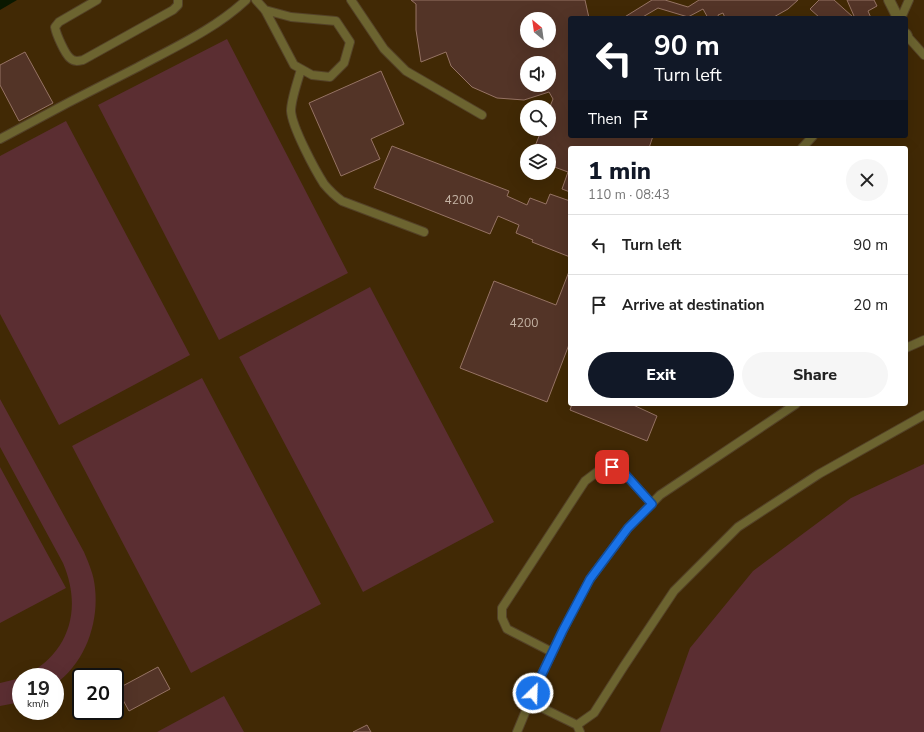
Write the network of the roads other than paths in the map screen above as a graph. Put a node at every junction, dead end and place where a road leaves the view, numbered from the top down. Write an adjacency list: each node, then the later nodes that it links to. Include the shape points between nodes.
1 (97, 0): 2 (lane, via 59,22 55,27 70,58 76,61 83,60 173,10 178,5)
2 (178, 0)
3 (246, 0): 16 (lane, via 219,22 185,42)
4 (256, 0): 8 (lane)
5 (351, 0): 14 (lane, via 384,49 406,71)
6 (889, 0): 9 (street)
7 (909, 0): 10 (lane)
8 (265, 10): 13 (lane, via 294,65); 13 (lane, via 291,17 336,21 350,42 344,63 330,78 312,75)
9 (897, 16)
10 (902, 16)
11 (908, 38): 12 (lane)
12 (924, 55)
13 (302, 69): 18 (lane, via 291,110 292,118 303,144 332,193 342,201)
14 (482, 115)
15 (811, 138): 17 (lane)
16 (0, 139)
17 (804, 146)
18 (424, 232)
19 (924, 340): 20 (lane)
20 (908, 347)
21 (793, 406): 23 (lane, via 660,495)
22 (924, 415): 26 (lane, via 819,474 738,527 674,591 594,713)
23 (652, 504): 24 (lane, via 628,528 590,579); 24 (lane, via 625,474 612,467 600,469 585,481 502,608 502,618 507,629)
24 (552, 652): 25 (lane)
25 (530, 702): 26 (lane); 27 (lane)
26 (578, 728)
27 (517, 732)

